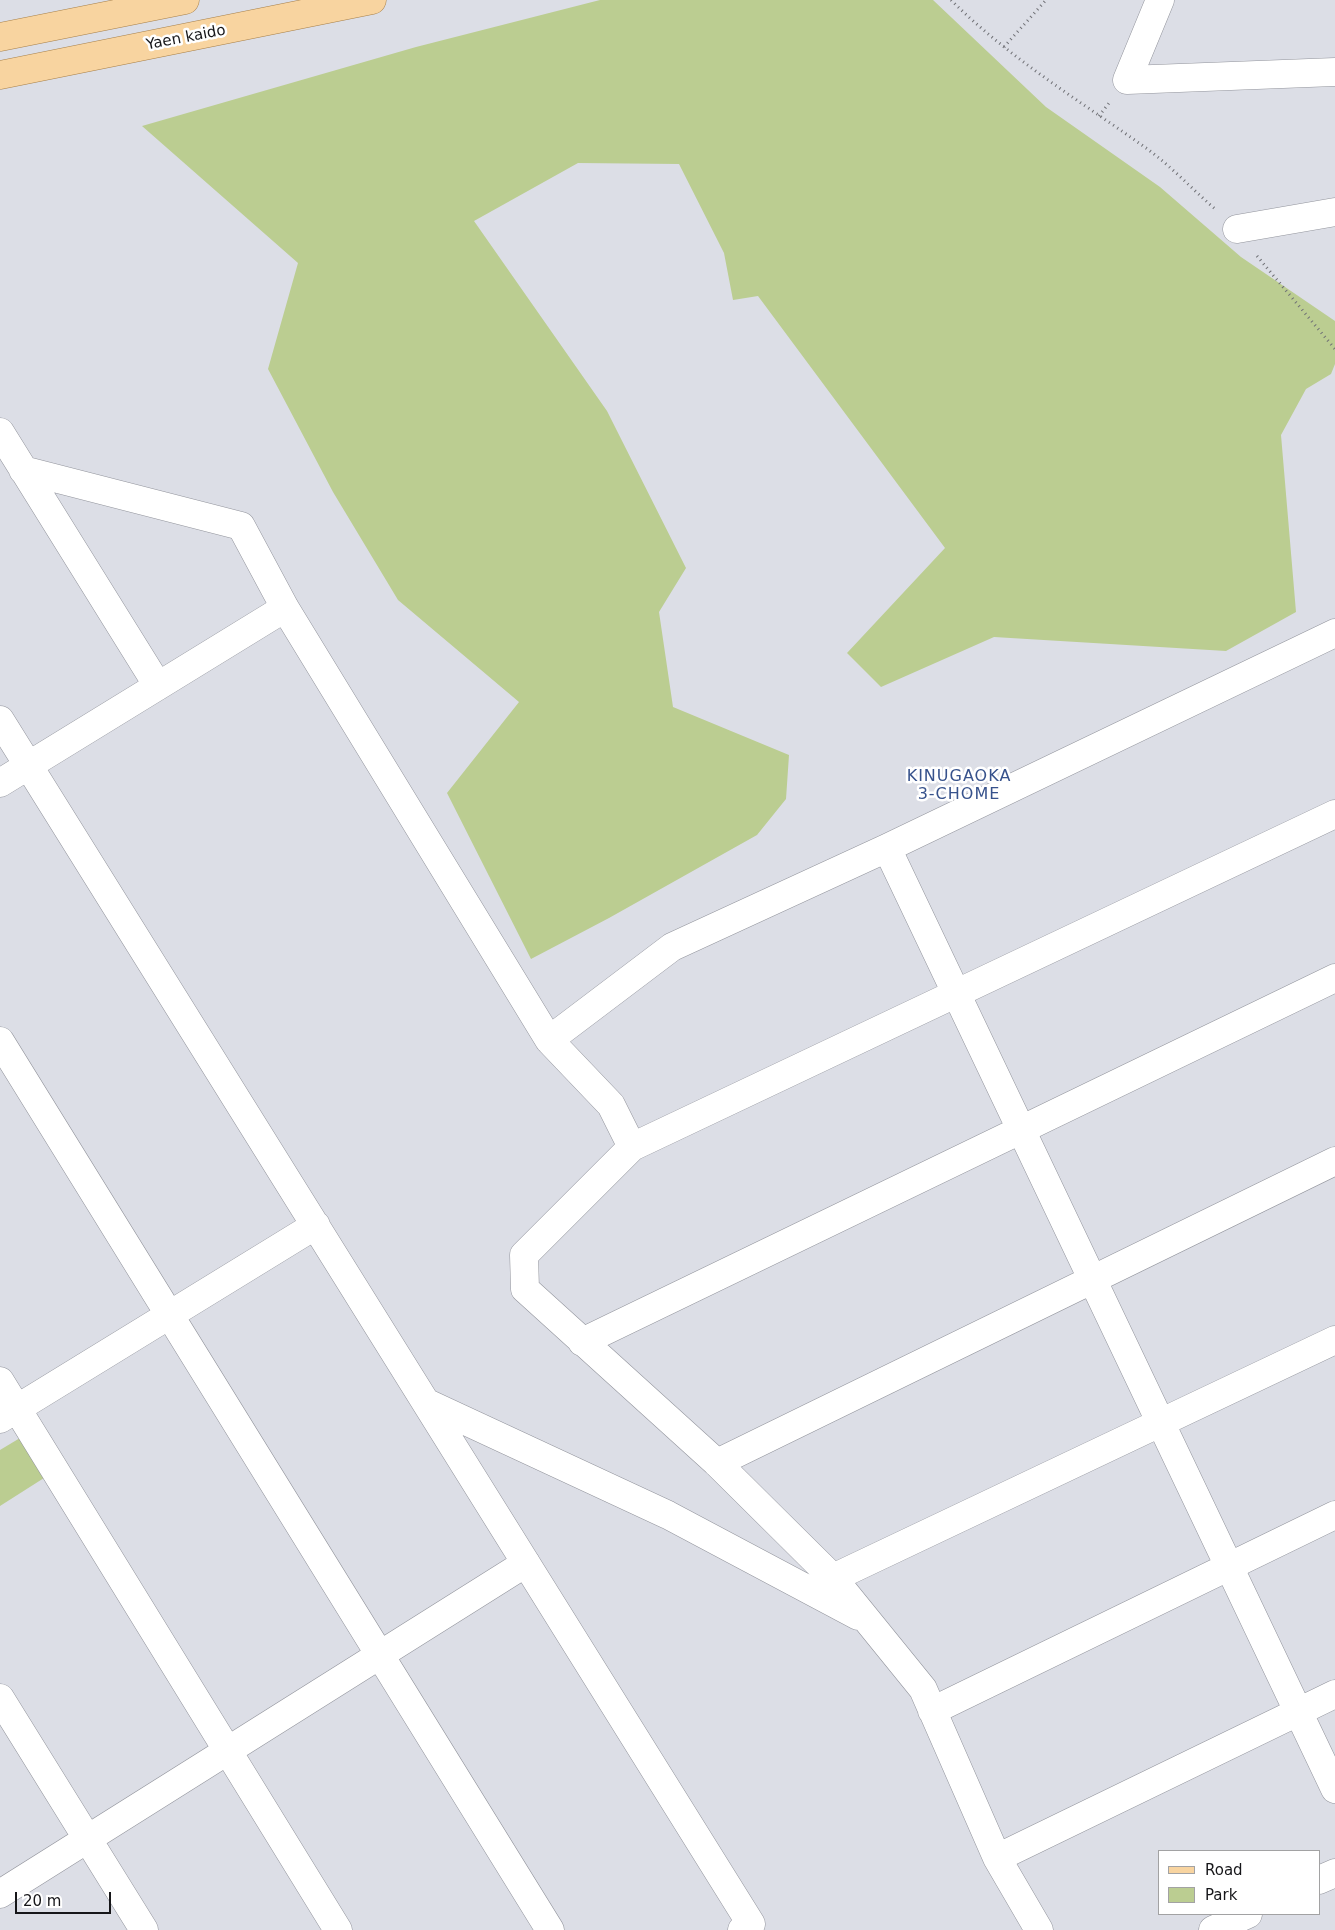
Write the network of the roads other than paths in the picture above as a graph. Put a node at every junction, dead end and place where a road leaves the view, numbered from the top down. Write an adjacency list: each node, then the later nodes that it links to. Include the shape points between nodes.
1 (185, 0): 4 (main road)
2 (372, 0): 6 (main road, Yaen kaido)
3 (1160, 0): 5 (street, via 1126,80)
4 (0, 37)
5 (1335, 72)
6 (0, 75)
7 (1335, 212): 8 (street)
8 (1237, 229)
9 (0, 432): 11 (street)
10 (0, 440): 14 (street)
11 (24, 470): 12 (street, via 241,526); 14 (street)
12 (285, 608): 14 (street); 22 (street)
13 (1335, 633): 19 (street)
14 (158, 686): 16 (street)
15 (0, 720): 16 (street)
16 (28, 766): 17 (street); 27 (street)
17 (0, 783)
18 (1335, 814): 21 (street)
19 (887, 848): 21 (street); 22 (street, via 672,947)
20 (1335, 978): 24 (street)
21 (956, 992): 24 (street); 25 (street)
22 (549, 1040): 25 (street, via 611,1105)
23 (0, 1041): 29 (street)
24 (1021, 1129): 28 (street); 31 (street)
25 (632, 1147): 31 (street, via 524,1255 525,1289)
26 (1335, 1161): 28 (street)
27 (316, 1225): 29 (street); 33 (street)
28 (1092, 1279): 35 (street); 36 (street)
29 (169, 1315): 34 (street); 42 (street)
30 (1335, 1340): 35 (street)
31 (582, 1342): 36 (street)
32 (0, 1381): 34 (street)
33 (427, 1403): 38 (street); 41 (street, via 668,1515)
34 (8, 1414): 47 (street)
35 (1161, 1422): 39 (street); 40 (street)
36 (717, 1463): 40 (street)
37 (1335, 1515): 39 (street)
38 (526, 1562): 42 (street); 58 (street, via 751,1924)
39 (1230, 1566): 45 (street); 46 (street)
40 (833, 1578): 41 (street)
41 (866, 1620): 45 (street, via 922,1689)
42 (380, 1655): 47 (street); 57 (street)
43 (1335, 1694): 46 (street)
44 (0, 1698): 49 (street)
45 (932, 1711): 50 (street)
46 (1298, 1712): 48 (street); 50 (street)
47 (228, 1750): 49 (street); 56 (street)
48 (1335, 1788)
49 (87, 1839): 53 (street); 55 (street)
50 (997, 1858): 59 (street)
51 (1335, 1873): 52 (street)
52 (1320, 1880)
53 (0, 1894)
54 (1246, 1915): 60 (street)
55 (144, 1930)
56 (338, 1930)
57 (550, 1930)
58 (742, 1930)
59 (1039, 1930)
60 (1213, 1930)

